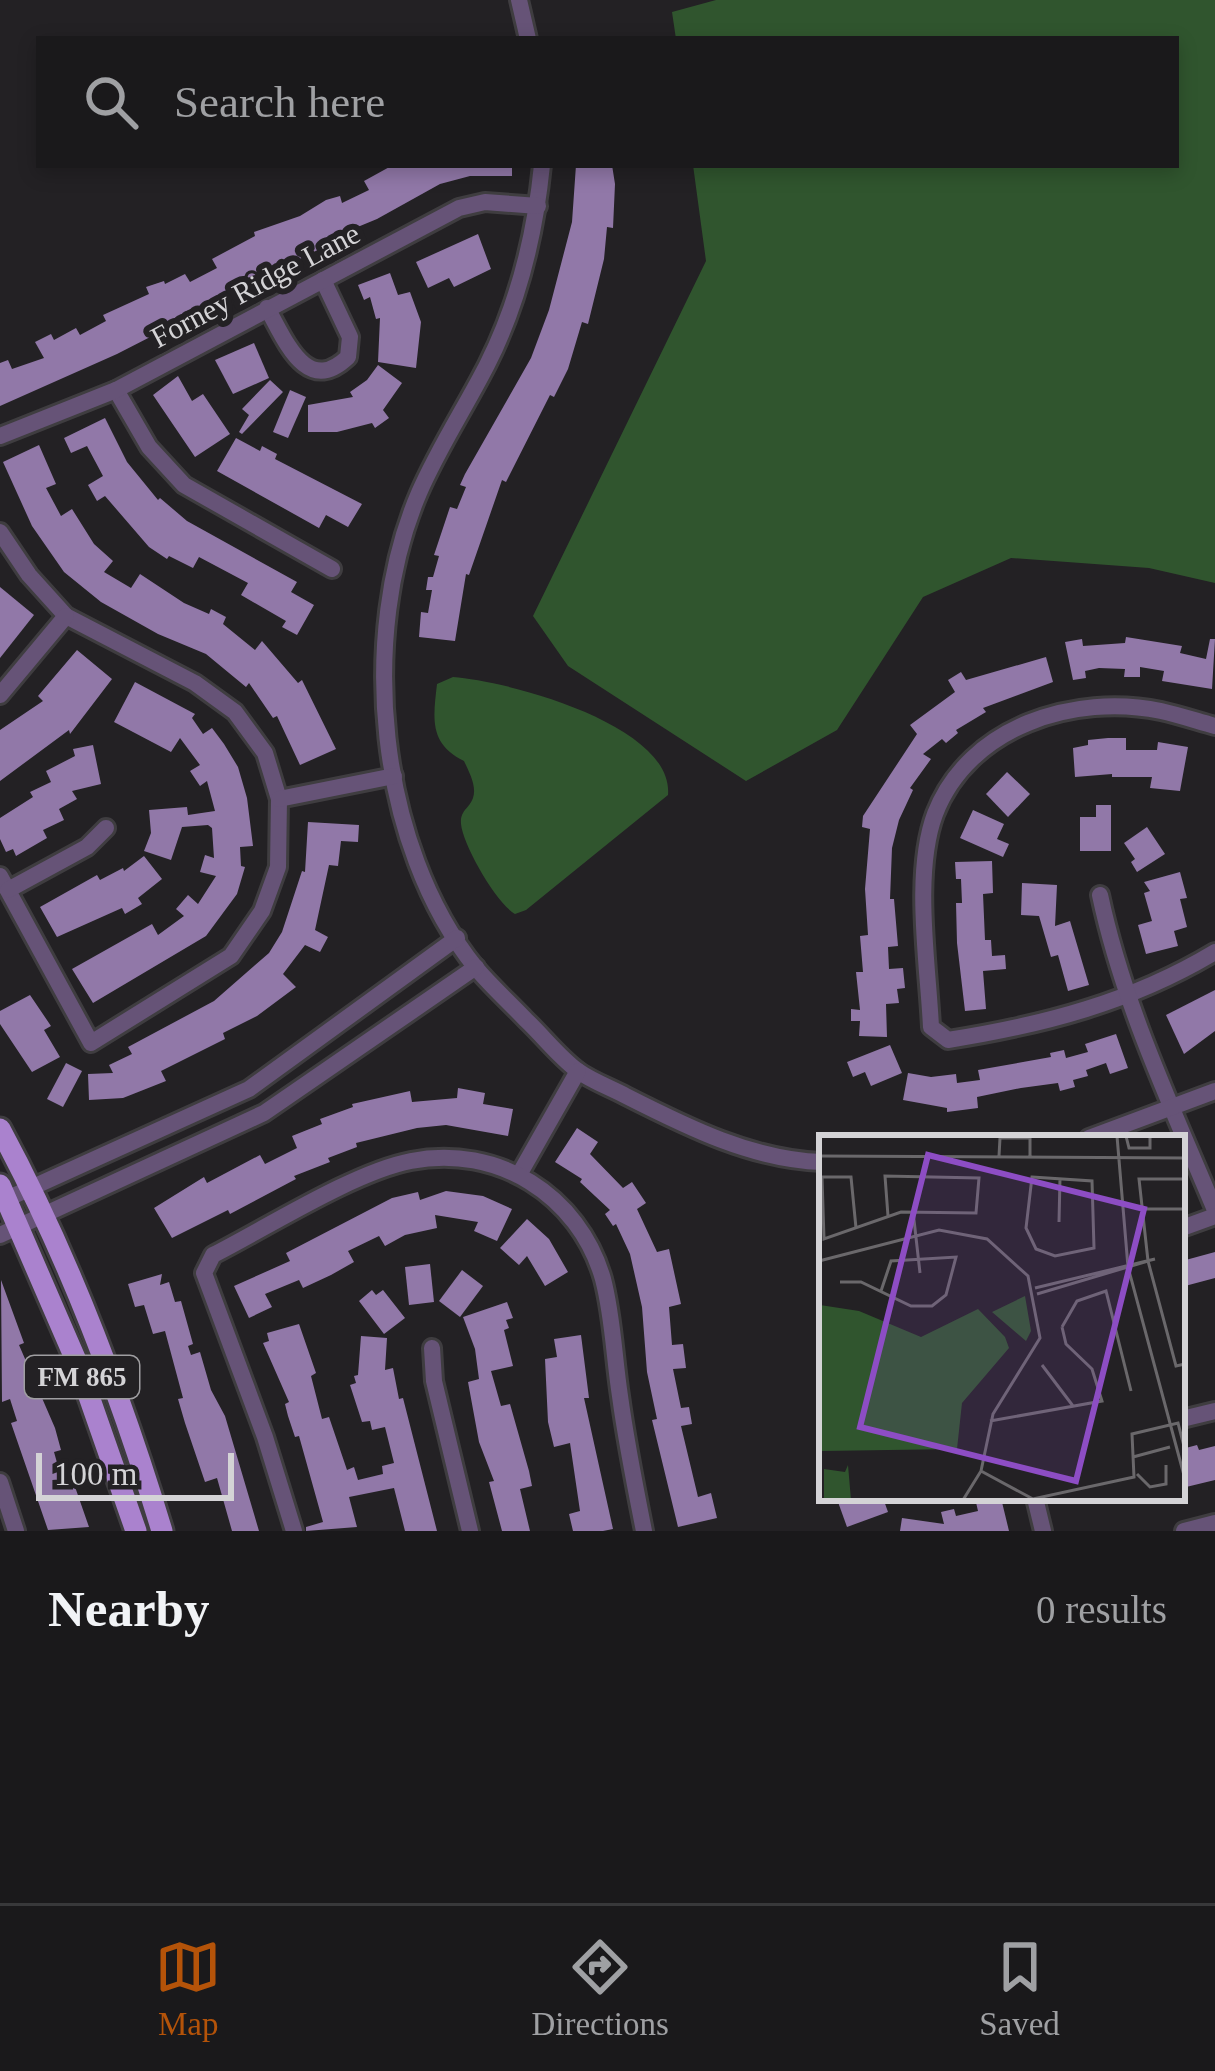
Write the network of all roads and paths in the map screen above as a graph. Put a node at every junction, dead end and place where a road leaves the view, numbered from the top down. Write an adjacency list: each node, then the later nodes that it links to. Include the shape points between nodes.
1 (519, 0): 2 (street)
2 (527, 36)
3 (542, 168): 4 (street)
4 (538, 206): 5 (street, Forney Ridge Lane, via 459,208); 14 (street, via 510,314 418,495 399,551 386,613 382,709)
5 (322, 280): 6 (street, Forney Ridge Lane); 6 (street, via 350,337 340,364 317,370 298,362)
6 (267, 308): 7 (street, Forney Ridge Lane)
7 (116, 390): 8 (street, Forney Ridge Lane); 10 (street, via 149,447 184,485)
8 (0, 436)
9 (0, 532): 11 (street)
10 (332, 569)
11 (66, 616): 12 (street); 15 (street, via 195,682 235,712 265,753)
12 (0, 695)
13 (1215, 726): 22 (street, via 1158,710 1047,715 992,739 934,815 925,870 931,1027 948,1040)
14 (394, 776): 15 (street); 19 (street, via 413,848)
15 (278, 799): 17 (street, via 278,867 231,956 91,1043)
16 (106, 828): 17 (street, via 87,847)
17 (4, 883)
18 (1100, 895): 22 (street)
19 (457, 938): 21 (street); 32 (street, via 249,1089)
20 (1215, 952): 22 (street)
21 (476, 967): 23 (street); 35 (street, via 264,1113)
22 (1128, 997): 25 (street)
23 (578, 1071): 30 (street, via 696,1132); 31 (street)
24 (1215, 1091): 25 (street)
25 (1173, 1110): 27 (street); 28 (street)
26 (0, 1129): 32 (main road, FM 865)
27 (1098, 1135)
28 (1183, 1135)
29 (1185, 1139): 34 (street)
30 (819, 1162)
31 (520, 1173): 47 (street, via 464,1160 410,1161 213,1255 204,1273); 49 (street, via 581,1230 601,1272)
32 (31, 1187): 33 (street); 35 (main road, FM 865)
33 (2, 1196): 37 (main road, FM 865)
34 (1215, 1213): 36 (street)
35 (45, 1214): 37 (street); 46 (main road, FM 865)
36 (1185, 1227)
37 (10, 1231): 45 (main road, FM 865, via 78,1365)
38 (432, 1348): 48 (street)
39 (1215, 1411): 40 (street)
40 (1185, 1418)
41 (0, 1482): 44 (street)
42 (1036, 1501): 50 (street)
43 (1215, 1523): 51 (street)
44 (10, 1529)
45 (136, 1531)
46 (163, 1531)
47 (294, 1531)
48 (470, 1531)
49 (644, 1531)
50 (1043, 1531)
51 (1184, 1531)

